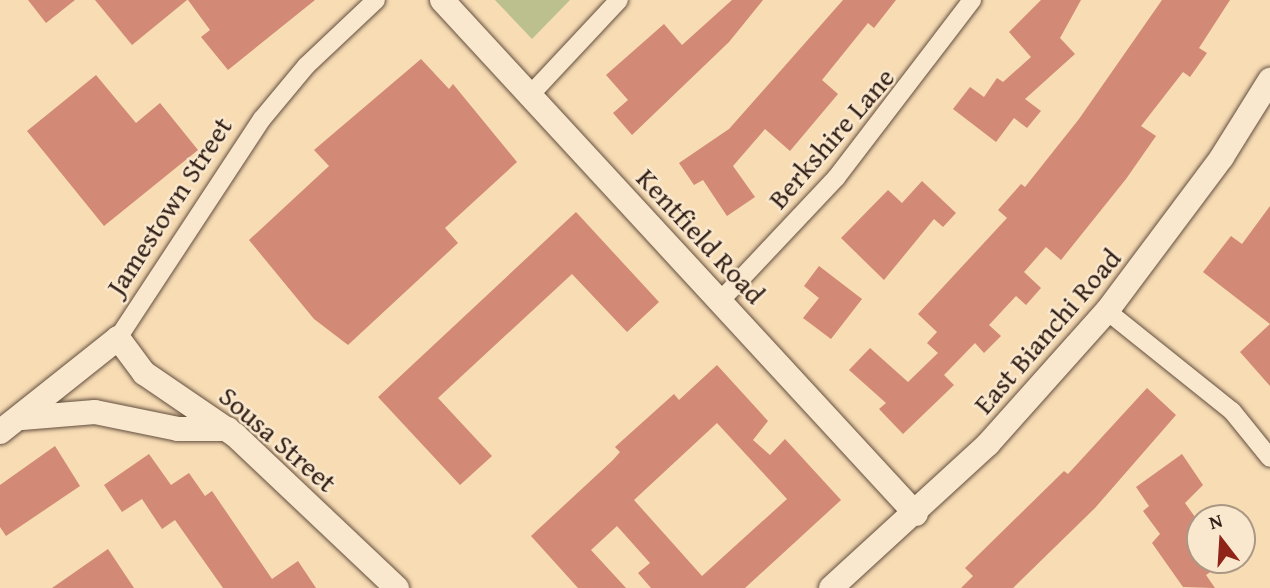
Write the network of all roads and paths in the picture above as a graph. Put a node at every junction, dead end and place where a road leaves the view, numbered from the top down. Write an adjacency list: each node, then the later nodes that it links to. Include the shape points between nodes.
1 (376, 0): 9 (street, Jamestown Street, via 306,66 262,120)
2 (442, 0): 6 (street, Kentfield Road)
3 (619, 0): 6 (street)
4 (972, 0): 7 (street, Berkshire Lane, via 836,178)
5 (1270, 80): 8 (street, East Bianchi Road, via 1214,167)
6 (530, 94): 7 (street, Kentfield Road)
7 (720, 301): 14 (street, Kentfield Road)
8 (1107, 311): 13 (street, via 1232,411); 14 (street, East Bianchi Road, via 988,444)
9 (118, 338): 10 (street, Jamestown Street); 11 (street, Sousa Street, via 144,373)
10 (22, 418): 11 (street, via 95,412 178,429); 12 (street, Jamestown Street)
11 (228, 429): 15 (street, Sousa Street)
12 (0, 432)
13 (1270, 458)
14 (916, 514): 16 (street, East Bianchi Road)
15 (397, 588)
16 (831, 588)

